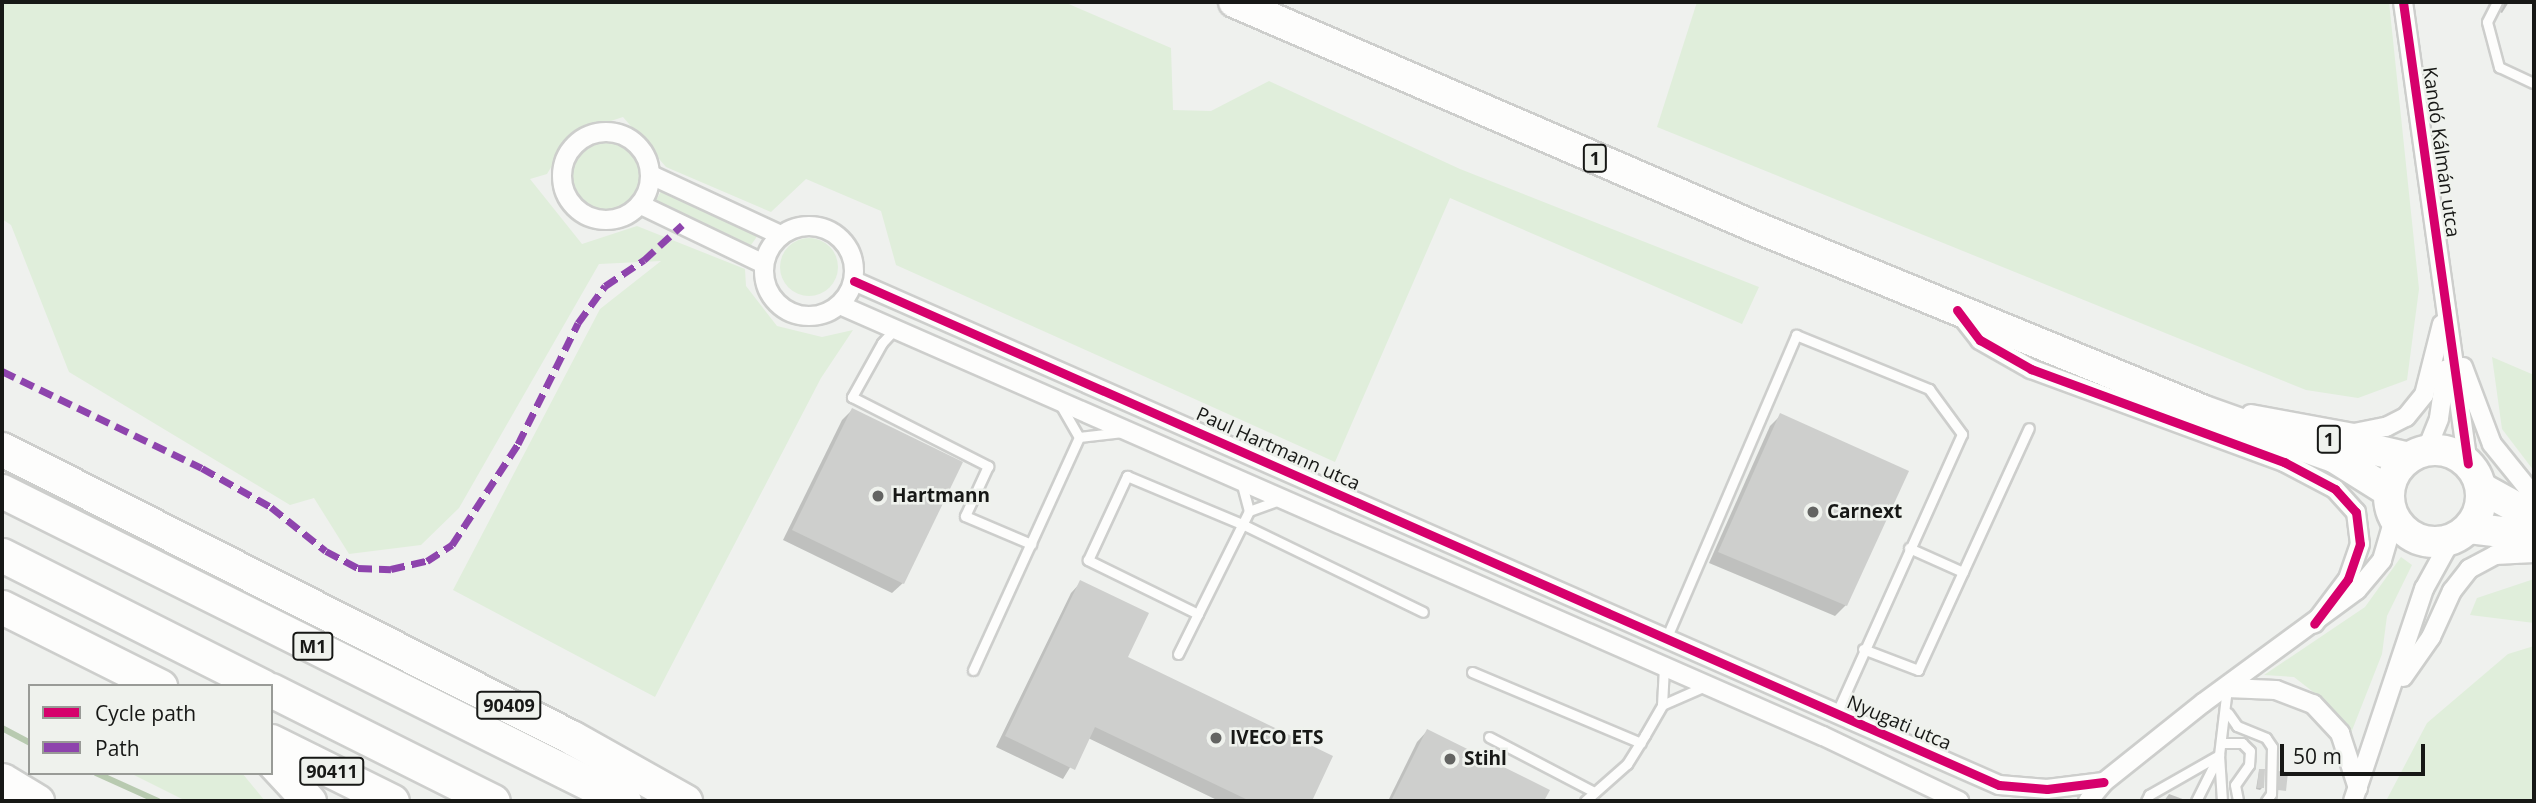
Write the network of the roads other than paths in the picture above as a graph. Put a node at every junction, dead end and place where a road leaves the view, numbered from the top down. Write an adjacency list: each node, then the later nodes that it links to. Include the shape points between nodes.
1 (1234, 2): 12 (main road, 1)
2 (2403, 2): 11 (street, Kandó Kálmán utca)
3 (2497, 2): 4 (lane, via 2487,22 2499,67)
4 (2534, 83)
5 (652, 175): 6 (street); 6 (street, via 646,155 622,134 593,133 569,151 561,173 563,188 580,213 604,221 620,219); 7 (street)
6 (641, 205): 8 (street)
7 (780, 235): 8 (street); 9 (street, via 806,225 832,231 854,259)
8 (764, 264): 10 (street, via 770,293 785,309 803,316 819,315)
9 (854, 281): 10 (street); 42 (street, Paul Hartmann utca)
10 (840, 304): 13 (street)
11 (2445, 306): 16 (street, via 2431,379 2406,417 2386,427 2354,433); 21 (street, via 2446,386); 22 (street); 25 (street, via 2484,427 2514,476)
12 (1957, 310): 14 (main road, 1); 41 (street, via 1980,340 2031,369 2284,462 2335,489 2356,512 2360,544 2348,579)
13 (895, 329): 15 (street); 33 (lane, via 882,343 852,397 988,466 965,516)
14 (2134, 379): 16 (main road, 1); 27 (main road, 1, via 2201,410 2334,457)
15 (1059, 401): 18 (street); 19 (lane)
16 (2251, 414): 21 (main road, 1, via 2344,444)
17 (2029, 428): 37 (lane)
18 (1126, 431): 19 (lane); 23 (street)
19 (1079, 437): 33 (lane)
20 (2, 449): 74 (highway, 90409, via 559,730)
21 (2417, 454): 22 (main road, 1, via 2448,452); 27 (main road, via 2395,472)
22 (2474, 476): 29 (main road, 1); 31 (main road, via 2479,509)
23 (1241, 480): 26 (street); 28 (lane)
24 (2, 491): 73 (highway, M1)
25 (2534, 496)
26 (1283, 499): 28 (lane); 46 (street)
27 (2391, 505): 31 (main road, 1, via 2419,540); 41 (street, via 2388,547 2372,575)
28 (1249, 511): 30 (lane)
29 (2534, 517)
30 (1242, 524): 39 (lane); 40 (lane); 40 (lane, via 1126,476 1088,560)
31 (2460, 534): 32 (main road, 1); 54 (street, via 2424,589)
32 (2534, 536)
33 (1031, 544): 47 (lane)
34 (1909, 548): 37 (lane); 42 (lane, via 1962,434 1929,389 1796,335); 44 (lane)
35 (2534, 553): 54 (street, via 2495,555 2469,569 2452,591 2431,638)
36 (2, 555): 50 (highway)
37 (1963, 572): 44 (lane, via 1918,670)
38 (2, 607): 49 (highway)
39 (1423, 612)
40 (1198, 614): 45 (lane)
41 (2314, 624): 52 (street)
42 (1665, 639): 43 (street, Paul Hartmann utca)
43 (1689, 649): 57 (street, Nyugati utca)
44 (1863, 649): 57 (lane)
45 (1178, 654)
46 (1664, 668): 51 (street); 55 (lane)
47 (974, 670)
48 (1472, 672): 60 (lane)
49 (156, 684)
50 (259, 684)
51 (1709, 686): 55 (lane); 68 (street)
52 (2227, 688): 56 (lane); 65 (street); 67 (street, via 2276,690 2313,704 2340,733)
53 (273, 691): 72 (highway)
54 (2392, 691): 67 (street)
55 (1662, 705): 60 (lane)
56 (2228, 711): 61 (lane); 82 (lane, via 2237,726 2266,738 2272,747 2271,794)
57 (1836, 714): 65 (street, Nyugati utca, via 1999,785 2046,789)
58 (1489, 737): 66 (lane)
59 (273, 742): 71 (highway, 90411)
60 (1641, 743): 66 (lane, via 1626,764)
61 (2221, 744): 62 (lane); 81 (lane, via 2242,743 2249,751 2249,765 2235,785)
62 (2219, 755): 78 (lane); 79 (lane); 80 (lane)
63 (273, 762): 70 (highway)
64 (2, 780): 69 (highway)
65 (2104, 782): 77 (street)
66 (1594, 792): 75 (lane)
67 (2355, 795)
68 (1935, 796): 76 (street)
69 (37, 801)
70 (309, 801)
71 (392, 801)
72 (493, 801)
73 (624, 801)
74 (685, 801)
75 (1585, 801)
76 (1959, 801)
77 (2088, 801)
78 (2146, 801)
79 (2196, 801)
80 (2222, 801)
81 (2238, 801)
82 (2266, 801)

